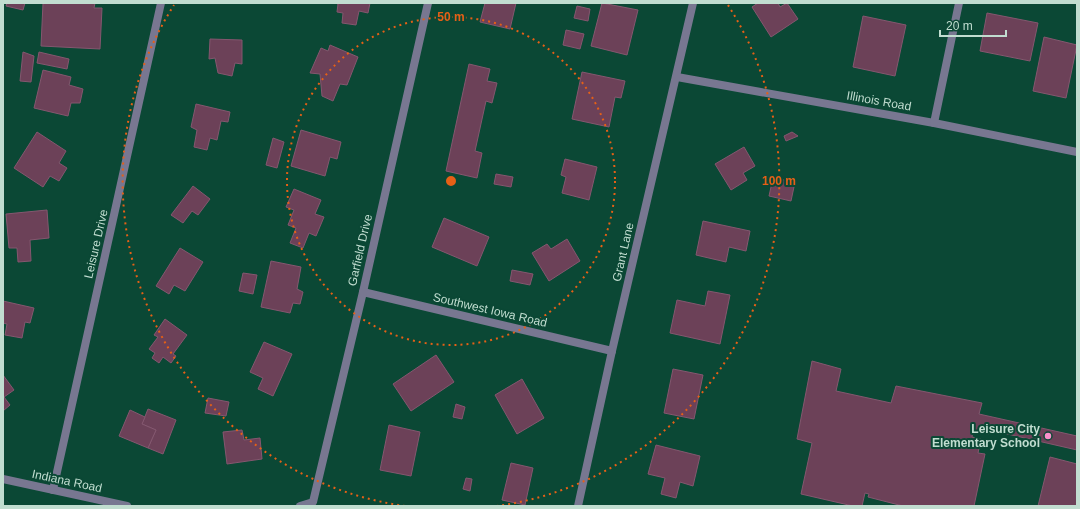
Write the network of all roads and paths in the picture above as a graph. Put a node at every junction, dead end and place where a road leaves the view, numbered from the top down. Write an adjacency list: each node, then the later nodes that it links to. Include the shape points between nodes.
1 (162, 3): 11 (street, Leisure Drive)
2 (428, 3): 8 (street, Garfield Drive)
3 (693, 3): 5 (street, Grant Lane)
4 (959, 3): 6 (street)
5 (677, 77): 6 (street, Illinois Road); 9 (street, Grant Lane)
6 (934, 123): 7 (street, Illinois Road)
7 (1077, 152)
8 (363, 292): 9 (street, Southwest Iowa Road); 13 (street, Garfield Drive, via 312,502)
9 (612, 351): 14 (street, Grant Lane)
10 (3, 479): 11 (street, Indiana Road)
11 (54, 490): 12 (street, Indiana Road)
12 (127, 506)
13 (300, 506)
14 (578, 506)

